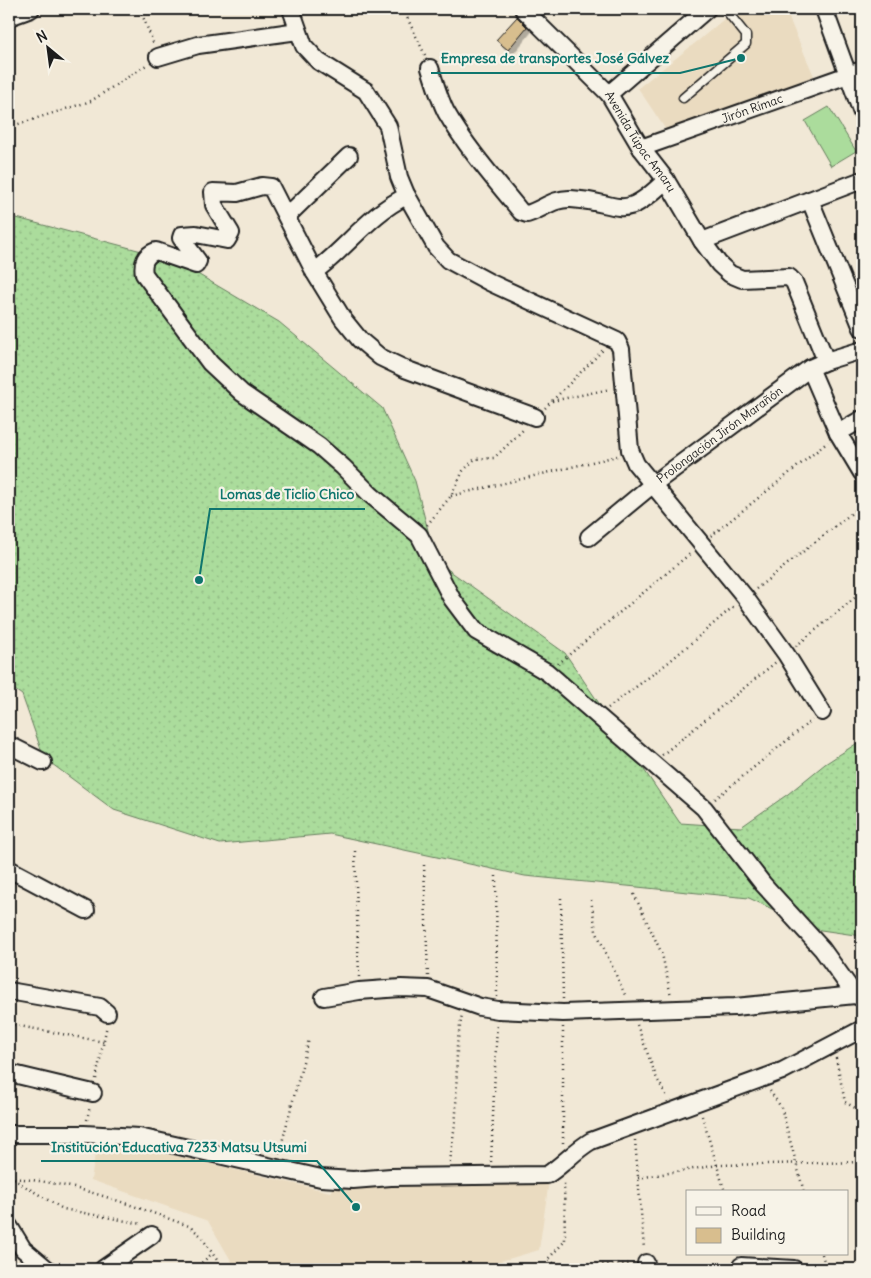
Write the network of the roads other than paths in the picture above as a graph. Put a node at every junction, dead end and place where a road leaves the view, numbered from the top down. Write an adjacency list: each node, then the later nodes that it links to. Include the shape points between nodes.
1 (31, 9): 7 (street)
2 (291, 9): 8 (street)
3 (523, 9): 12 (street, Avenida Túpac Amaru)
4 (707, 9): 12 (street)
5 (725, 9): 13 (lane, via 746,35 746,44)
6 (824, 9): 11 (street)
7 (9, 17)
8 (298, 31): 9 (street, via 198,45); 19 (street, via 304,46 318,61 366,91 388,126 399,177)
9 (158, 56)
10 (430, 68): 17 (street, via 446,112 521,212 527,214 550,202 570,199 619,208 633,206 647,199)
11 (855, 72): 14 (street); 15 (street, Jirón Rímac)
12 (609, 94): 15 (street, Avenida Túpac Amaru)
13 (682, 98)
14 (862, 113)
15 (641, 148): 17 (street, Avenida Túpac Amaru)
16 (349, 156): 21 (street)
17 (666, 180): 22 (street, Avenida Túpac Amaru)
18 (862, 180): 20 (street)
19 (407, 196): 23 (street, via 376,214 334,257); 32 (street, via 436,247 448,260 615,339 621,349 631,453)
20 (810, 200): 22 (street); 24 (street)
21 (287, 216): 23 (street); 40 (street, via 271,186 237,192 212,192 214,205 232,233 230,238 186,233 181,238 198,260 196,265 156,251 145,259 144,274 210,363 242,393 319,446 370,495 419,535 452,599 476,631 547,672 704,808 763,884 822,948)
22 (702, 242): 26 (street, Avenida Túpac Amaru, via 730,274 742,278 789,277 794,282)
23 (314, 272): 28 (street, via 343,319 380,357)
24 (862, 328)
25 (862, 350): 26 (street, Prolongación Jirón Marañón)
26 (826, 360): 27 (street, Prolongación Jirón Marañón)
27 (810, 368): 30 (street); 32 (street, Prolongación Jirón Marañón)
28 (535, 418)
29 (862, 419): 30 (street)
30 (838, 433): 31 (street)
31 (862, 473)
32 (652, 485): 33 (street, Prolongación Jirón Marañón); 34 (street, via 745,598 786,654)
33 (589, 537)
34 (822, 712)
35 (9, 745): 36 (street)
36 (43, 762)
37 (9, 869): 38 (street)
38 (86, 910)
39 (9, 991): 42 (street, via 100,1007)
40 (858, 996): 41 (street, via 735,1007 563,1013 498,1010 428,989 359,991)
41 (324, 997)
42 (107, 1013)
43 (862, 1029): 46 (street, via 761,1080 585,1145 564,1165 547,1175 321,1178 139,1137)
44 (9, 1073): 45 (street)
45 (93, 1093)
46 (9, 1134)
47 (9, 1226): 49 (street)
48 (152, 1235): 52 (street)
49 (16, 1249): 51 (street)
50 (741, 1268): 53 (street)
51 (47, 1269)
52 (103, 1269)
53 (794, 1269)

